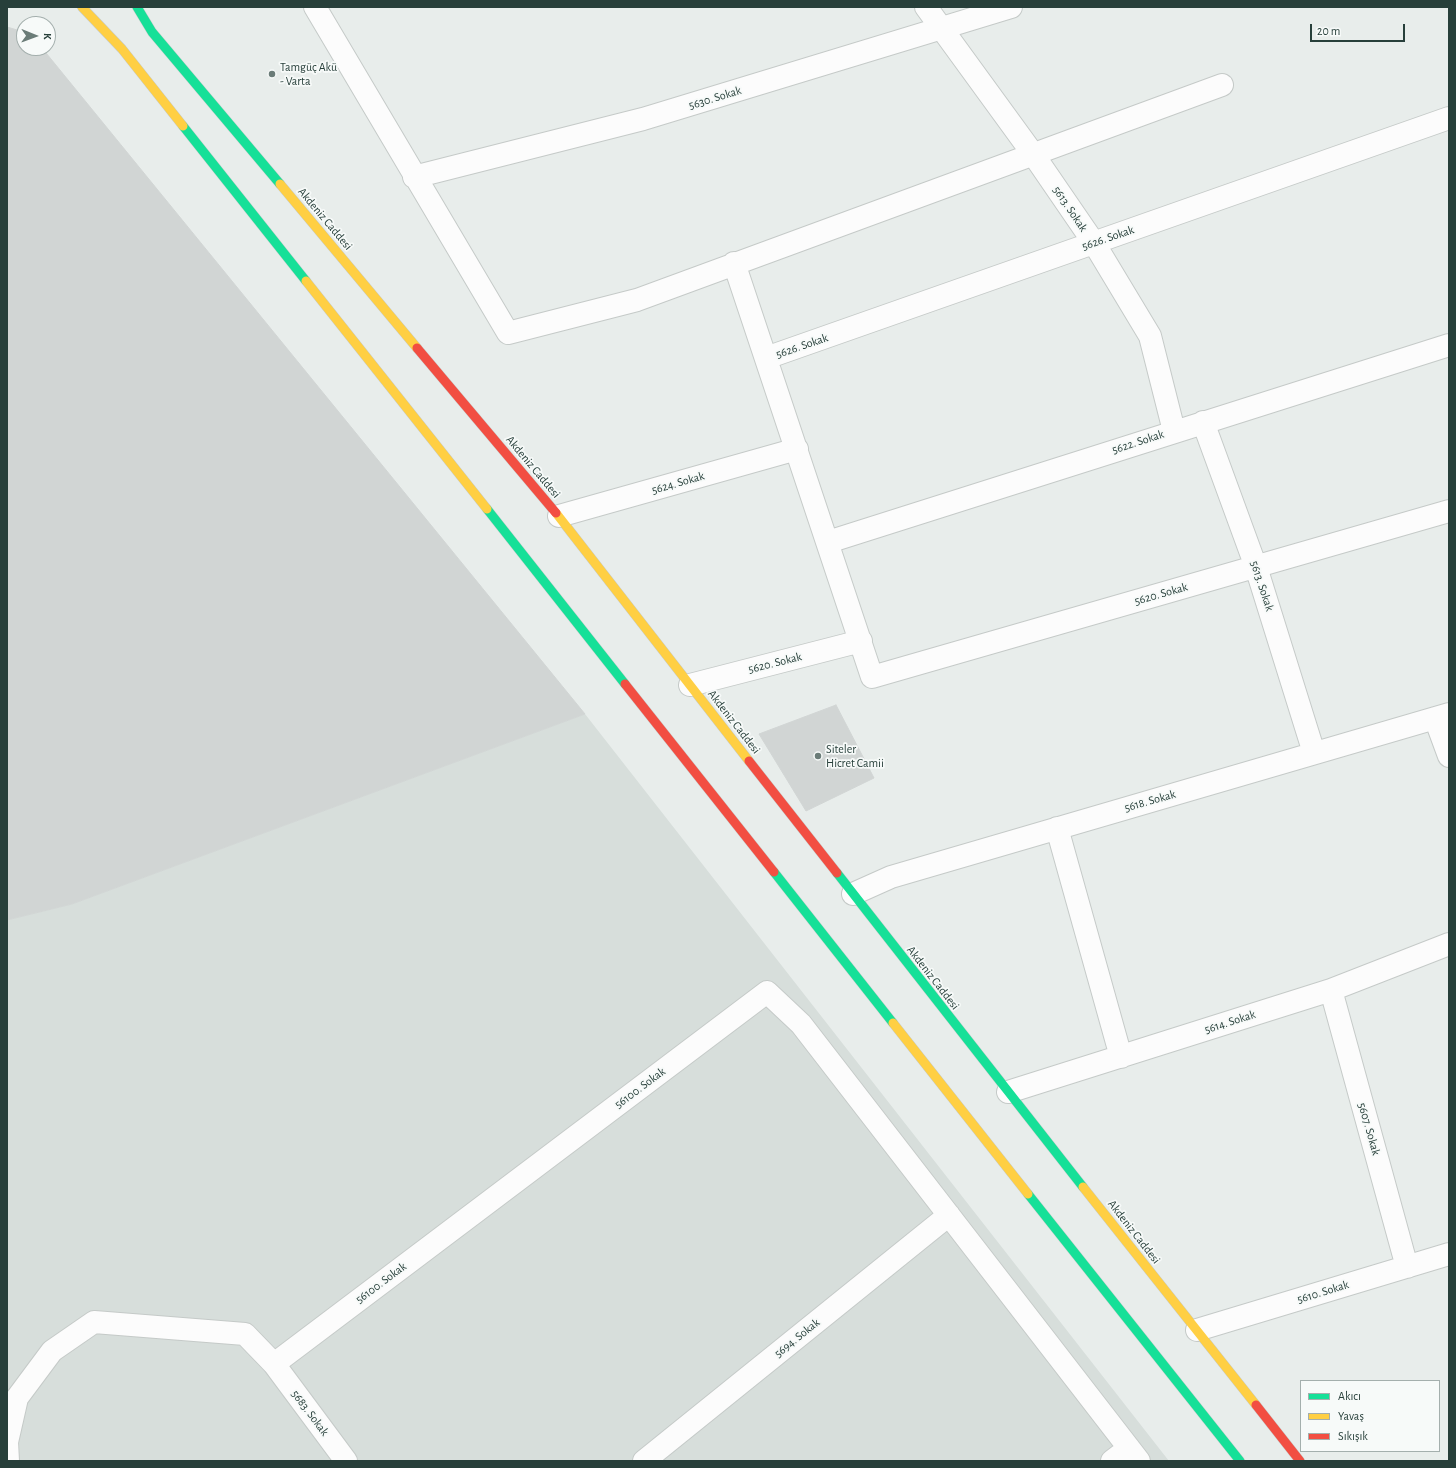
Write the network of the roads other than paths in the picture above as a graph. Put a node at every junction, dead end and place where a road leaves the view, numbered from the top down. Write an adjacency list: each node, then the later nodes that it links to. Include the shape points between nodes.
1 (82, 7): 44 (main road, via 122,49)
2 (137, 7): 19 (main road, Akdeniz Caddesi, via 152,32)
3 (315, 7): 10 (street)
4 (926, 7): 6 (street, 5613. Sokak)
5 (1011, 7): 6 (street, 5630. Sokak)
6 (942, 28): 9 (street, 5613. Sokak); 10 (street, 5630. Sokak, via 643,119)
7 (1222, 85): 9 (street)
8 (1449, 118): 11 (street, 5626. Sokak)
9 (1033, 154): 11 (street, 5613. Sokak); 12 (street)
10 (414, 177): 12 (street, via 508,333 637,300)
11 (1094, 243): 14 (street, 5626. Sokak); 16 (street, 5613. Sokak, via 1150,336)
12 (734, 263): 14 (street)
13 (1449, 344): 15 (street, 5622. Sokak)
14 (766, 358): 17 (street)
15 (1203, 422): 16 (street, 5622. Sokak); 21 (street, 5613. Sokak)
16 (1174, 431): 20 (street, 5622. Sokak)
17 (797, 449): 19 (street, 5624. Sokak); 20 (street)
18 (1449, 511): 21 (street, 5620. Sokak)
19 (559, 516): 23 (main road, Akdeniz Caddesi)
20 (828, 542): 22 (street)
21 (1256, 567): 22 (street, 5620. Sokak, via 872,677); 25 (street, 5613. Sokak)
22 (861, 642): 23 (street, 5620. Sokak)
23 (690, 685): 28 (main road, Akdeniz Caddesi)
24 (1442, 716): 25 (street, 5618. Sokak); 26 (street)
25 (1314, 753): 27 (street, 5618. Sokak)
26 (1449, 756)
27 (1057, 828): 28 (street, 5618. Sokak, via 891,877); 31 (street)
28 (853, 894): 32 (main road, Akdeniz Caddesi)
29 (1449, 944): 30 (street, 5614. Sokak)
30 (1331, 990): 31 (street, 5614. Sokak); 35 (street, 5607. Sokak)
31 (1121, 1057): 32 (street, 5614. Sokak)
32 (1008, 1092): 36 (main road, Akdeniz Caddesi)
33 (949, 1215): 37 (street, 56100. Sokak, via 801,1024 767,992); 39 (street); 42 (street, 5694. Sokak)
34 (1449, 1254): 35 (street, 5610. Sokak)
35 (1407, 1267): 36 (street, 5610. Sokak)
36 (1197, 1330): 45 (main road, Akdeniz Caddesi)
37 (274, 1364): 38 (street, via 245,1334 94,1322 52,1351 17,1398); 41 (street, 5683. Sokak)
38 (7, 1442): 40 (street)
39 (1134, 1454): 43 (street)
40 (8, 1461)
41 (346, 1461)
42 (644, 1461)
43 (1112, 1461)
44 (1240, 1461)
45 (1300, 1461)

